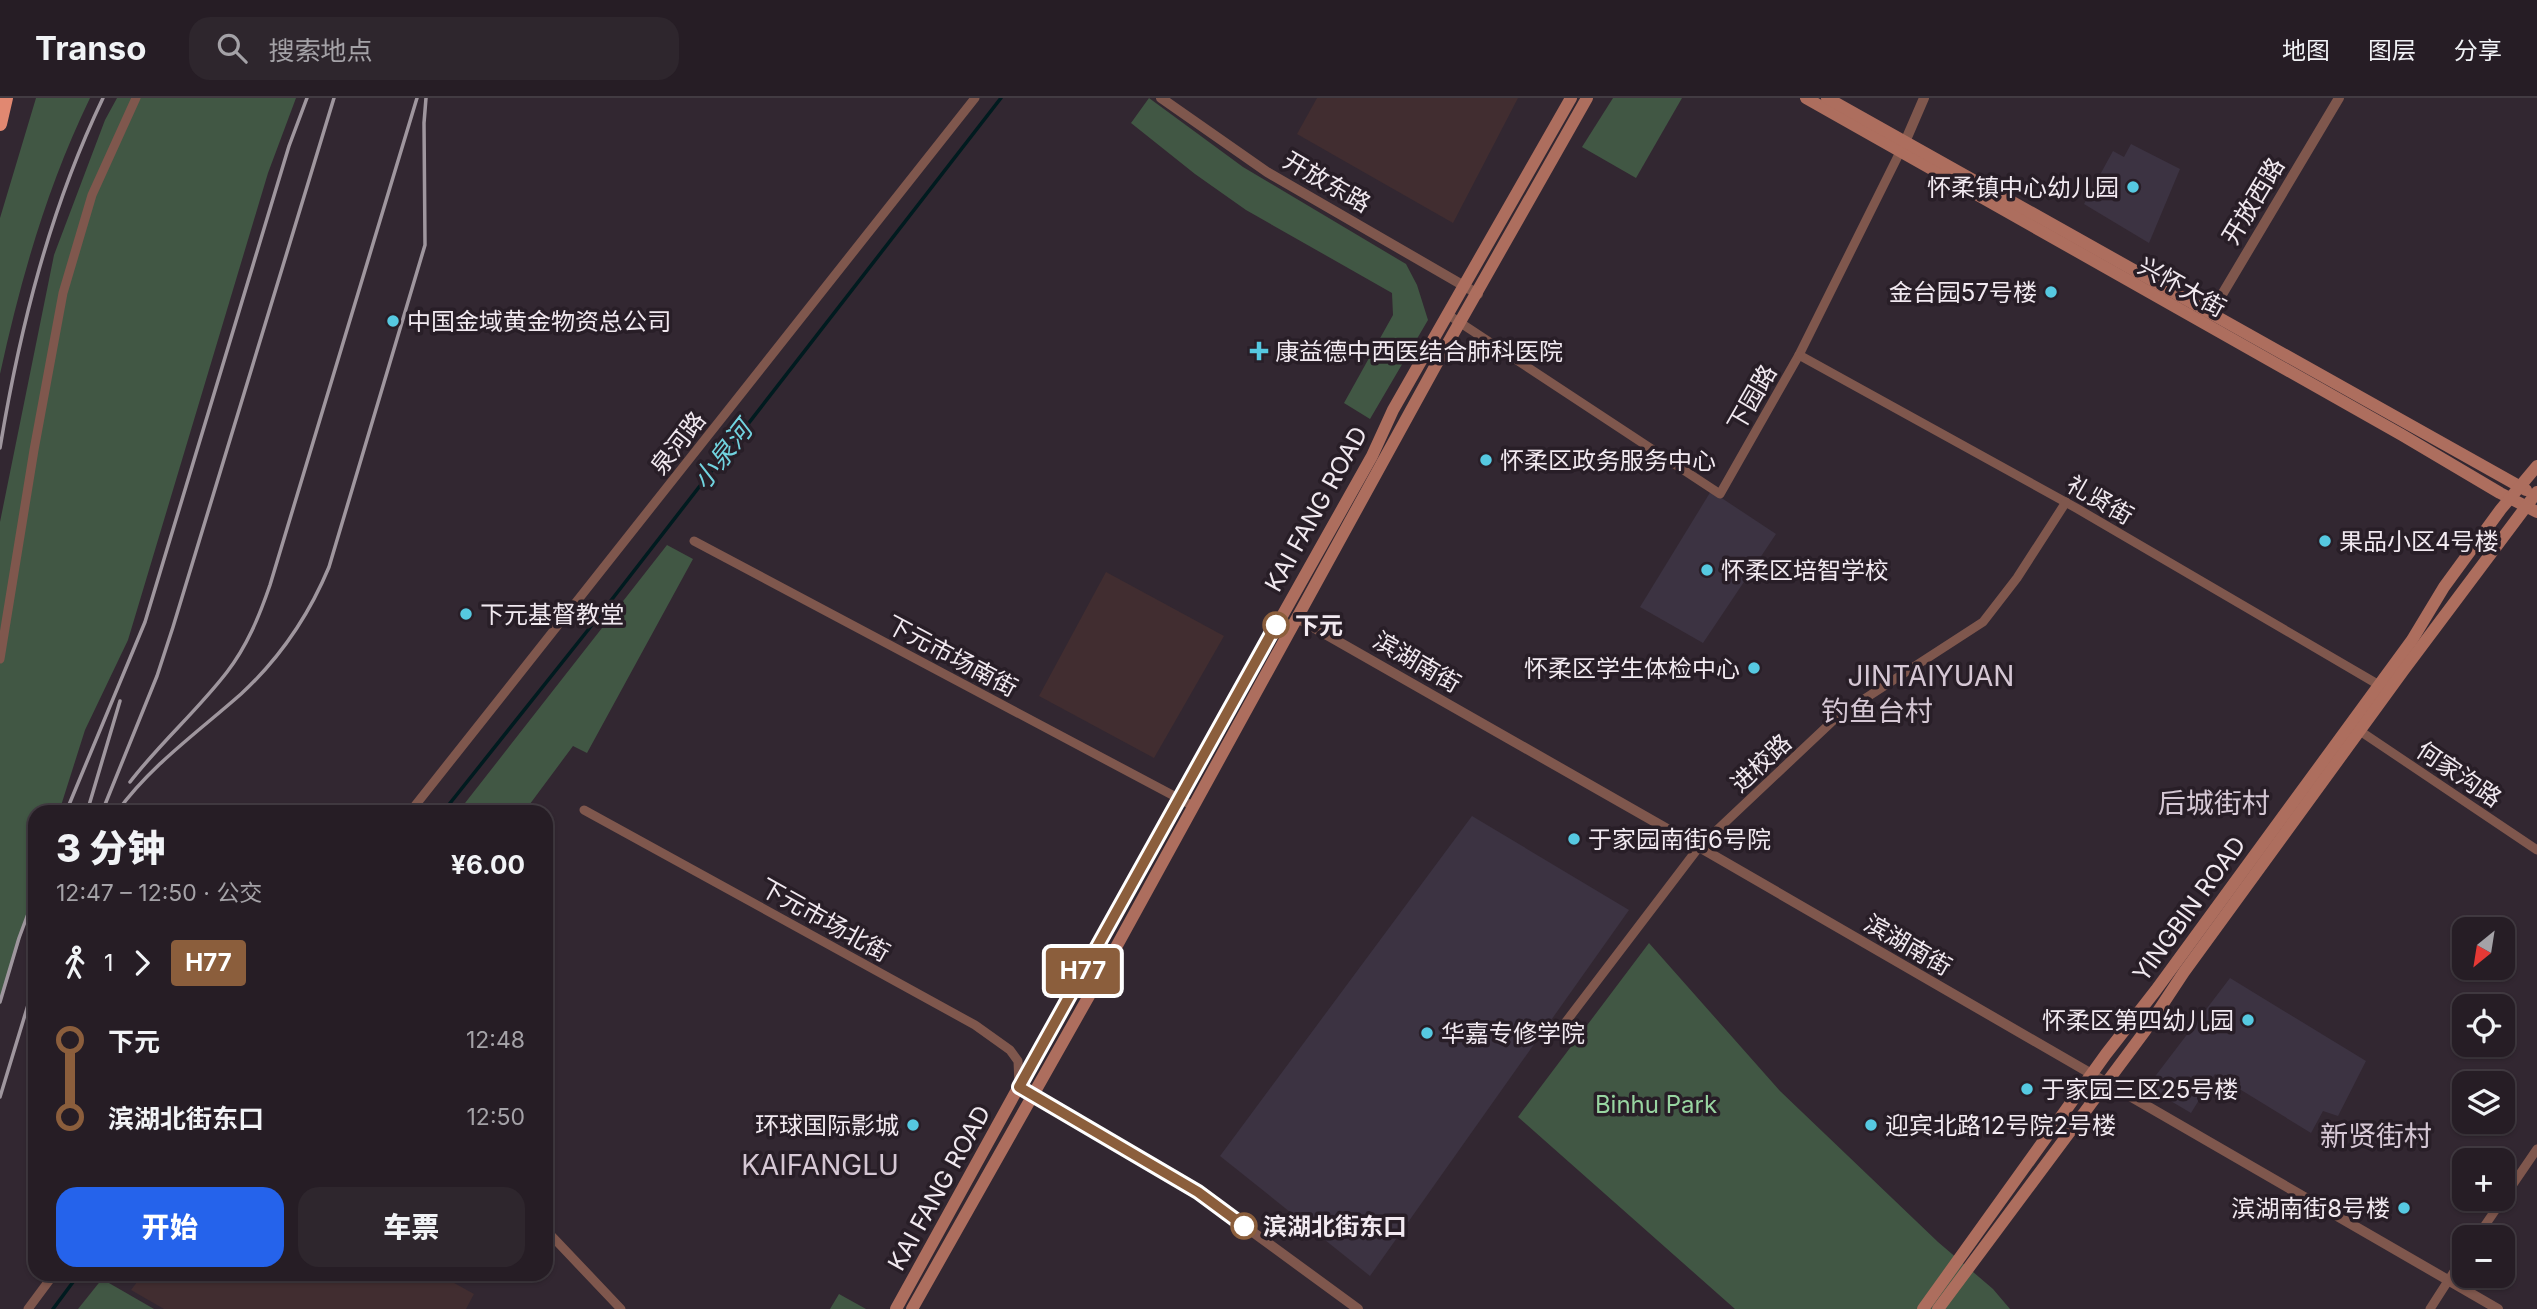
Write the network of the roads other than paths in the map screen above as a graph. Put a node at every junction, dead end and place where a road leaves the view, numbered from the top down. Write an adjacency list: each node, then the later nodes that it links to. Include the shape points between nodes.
1 (6, 98): 11 (highway)
2 (136, 98): 27 (street, via 92,195 63,293)
3 (975, 98): 31 (street, 泉河路)
4 (1161, 98): 13 (street, 开放东路, via 1267,172)
5 (1571, 98): 13 (main road, KAI FANG ROAD)
6 (1587, 98): 14 (main road, KAI FANG ROAD)
7 (1806, 98): 12 (main road, 兴怀大街)
8 (1827, 98): 12 (main road, 兴怀大街)
9 (1924, 98): 12 (street)
10 (2339, 98): 16 (street, 开放西路, via 2217,303)
11 (0, 124)
12 (1903, 147): 16 (main road, 兴怀大街); 18 (street, 下园路)
13 (1464, 286): 14 (street, 开放东路); 15 (main road, KAI FANG ROAD)
14 (1478, 294): 17 (main road, KAI FANG ROAD)
15 (1447, 314): 17 (street, 下园路); 30 (main road, KAI FANG ROAD)
16 (2203, 316): 20 (main road, 兴怀大街); 22 (main road, 兴怀大街)
17 (1460, 323): 18 (street, 下园路, via 1720,494); 26 (main road, KAI FANG ROAD)
18 (1799, 355): 23 (street, 礼贤街)
19 (2537, 466): 20 (main road)
20 (2520, 487): 21 (main road, 兴怀大街); 22 (main road)
21 (2536, 494): 24 (main road, YINGBIN ROAD)
22 (2510, 498): 24 (main road, 兴怀大街); 28 (main road, YINGBIN ROAD, via 2444,586)
23 (2066, 502): 28 (street, 礼贤街); 34 (street, 进校路, via 1983,622 1839,716)
24 (2531, 509): 29 (main road, YINGBIN ROAD)
25 (694, 541): 30 (street, 下元市场南街)
26 (1297, 618): 32 (main road, KAI FANG ROAD); 34 (street, 滨湖南街)
27 (0, 659)
28 (2379, 685): 37 (main road, YINGBIN ROAD)
29 (2360, 731): 35 (street, 何家沟路); 38 (main road, YINGBIN ROAD)
30 (1179, 799): 32 (street, 下元市场南街); 39 (main road, KAI FANG ROAD)
31 (416, 805)
32 (1193, 806): 40 (main road, KAI FANG ROAD)
33 (584, 810): 39 (street, 下元市场北街, via 975,1025 1018,1061)
34 (1699, 847): 36 (street, 进校路); 37 (street, 滨湖南街)
35 (2537, 850)
36 (1565, 1023)
37 (2091, 1076): 38 (street, 滨湖南街); 52 (main road, YINGBIN ROAD)
38 (2105, 1084): 45 (street, 滨湖南街); 53 (main road, YINGBIN ROAD)
39 (1019, 1087): 40 (street); 49 (main road, KAI FANG ROAD)
40 (1032, 1095): 50 (main road, KAI FANG ROAD); 51 (street, via 1198,1192)
41 (2537, 1149): 42 (street)
42 (2485, 1225)
43 (553, 1237): 48 (street)
44 (2452, 1273): 45 (street)
45 (2447, 1280): 54 (street); 55 (street, 滨湖南街)
46 (49, 1281): 47 (street)
47 (28, 1309)
48 (621, 1309)
49 (897, 1309)
50 (912, 1309)
51 (1358, 1309)
52 (1923, 1309)
53 (1938, 1309)
54 (2430, 1309)
55 (2498, 1309)

